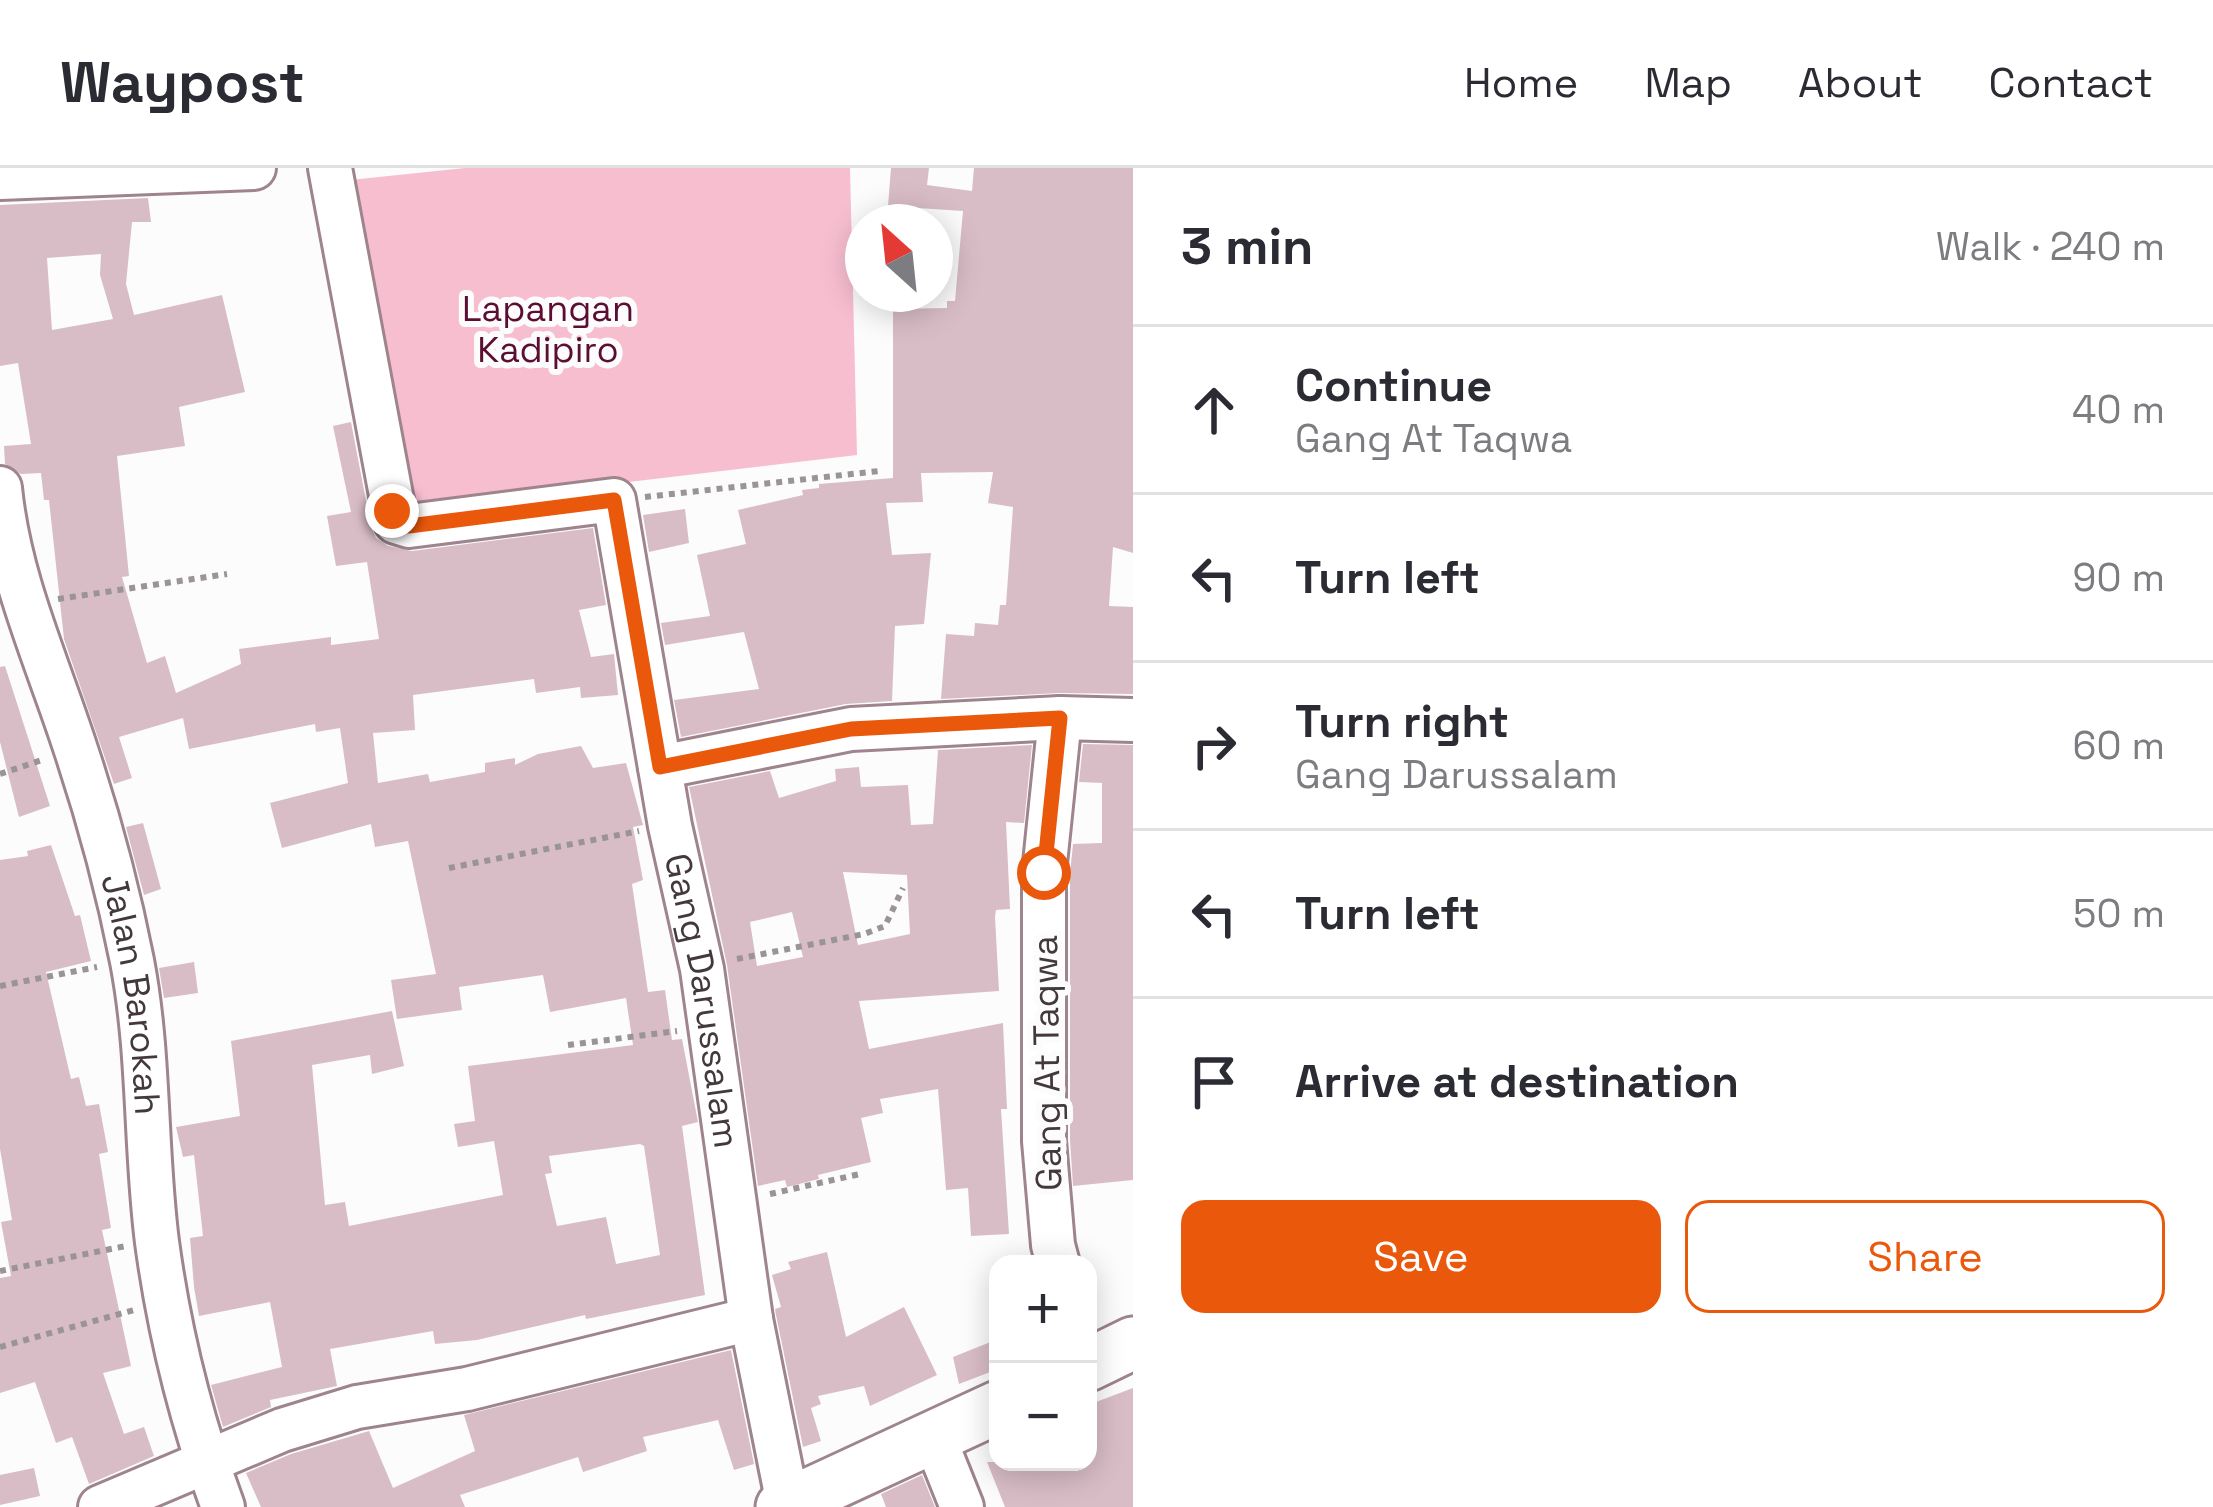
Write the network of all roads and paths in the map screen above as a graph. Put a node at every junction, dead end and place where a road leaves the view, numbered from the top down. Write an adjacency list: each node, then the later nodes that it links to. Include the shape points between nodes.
1 (254, 168): 3 (street)
2 (330, 168): 6 (street, via 396,522)
3 (0, 178)
4 (879, 470): 6 (path)
5 (0, 488): 8 (street, Jalan Barokah)
6 (614, 500): 12 (street, Gang Darussalam)
7 (227, 574): 8 (path)
8 (24, 604): 11 (street, Jalan Barokah)
9 (1060, 718): 10 (street); 12 (street, via 851,729); 25 (street, Gang At Taqwa, via 1044,873 1044,1142)
10 (1133, 720)
11 (76, 749): 13 (path); 17 (street, Jalan Barokah)
12 (660, 767): 14 (street, Gang Darussalam)
13 (0, 774)
14 (670, 826): 15 (path); 18 (street, Gang Darussalam)
15 (448, 868)
16 (903, 888): 18 (path, via 885,926)
17 (132, 961): 19 (path); 24 (street, Jalan Barokah)
18 (702, 969): 20 (street, Gang Darussalam)
19 (0, 986)
20 (709, 1027): 21 (path); 23 (street, Gang Darussalam)
21 (568, 1045)
22 (860, 1174): 23 (path)
23 (734, 1203): 28 (street, Gang Darussalam)
24 (157, 1240): 26 (path); 27 (street, Jalan Barokah)
25 (1056, 1255)
26 (0, 1271)
27 (167, 1301): 29 (path); 32 (street, Jalan Barokah)
28 (752, 1319): 32 (street, via 467,1389 357,1407); 33 (street, Gang Darussalam)
29 (0, 1347)
30 (989, 1411): 31 (main road)
31 (934, 1437): 33 (main road); 36 (street)
32 (207, 1462): 34 (street); 35 (street, Jalan Barokah)
33 (785, 1506)
34 (100, 1507)
35 (223, 1507)
36 (962, 1507)

